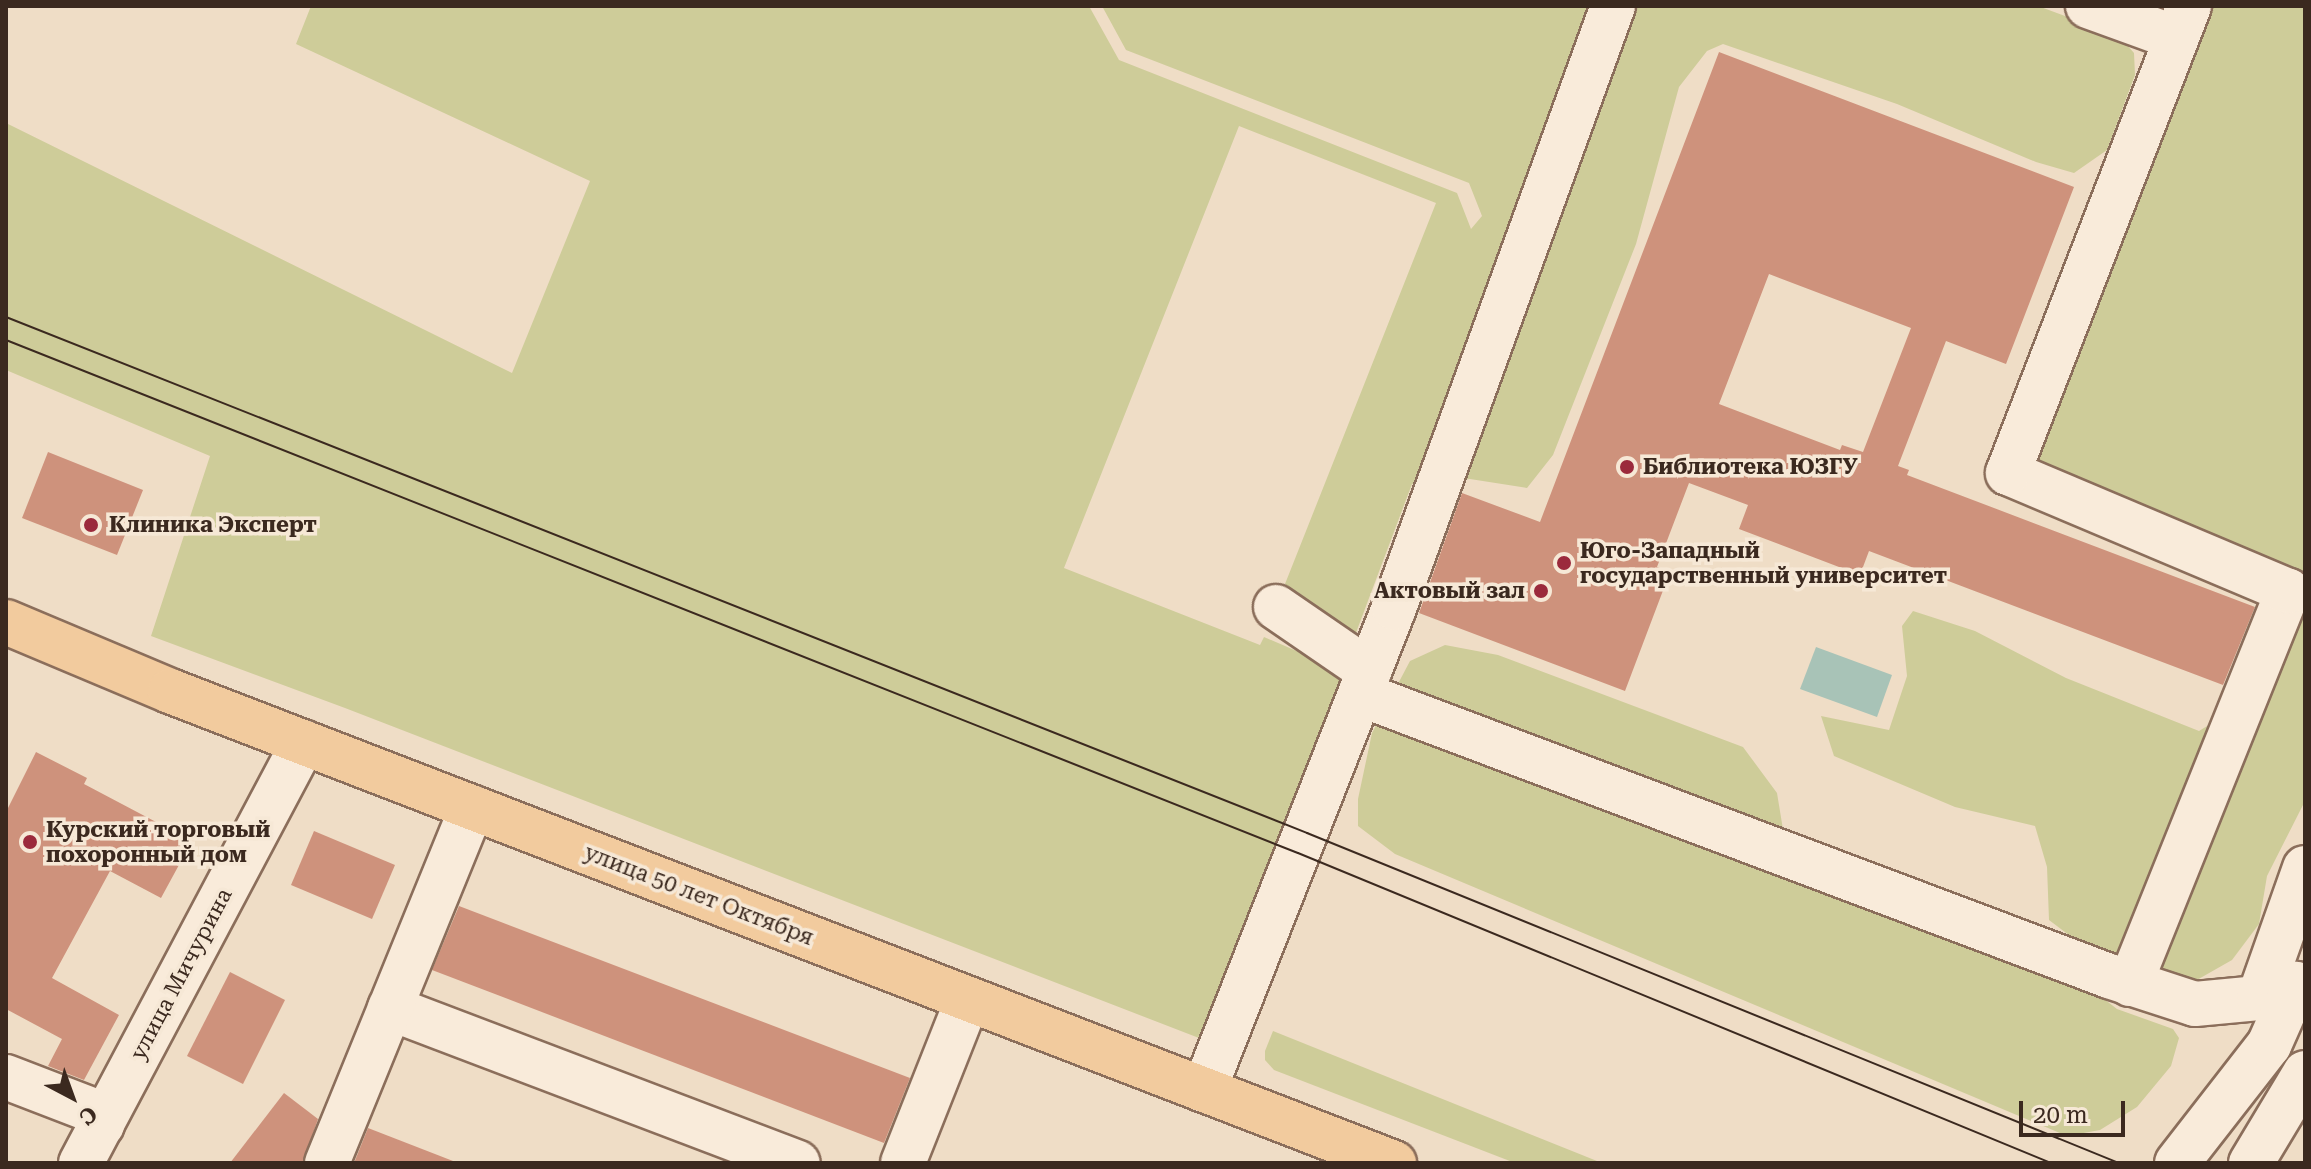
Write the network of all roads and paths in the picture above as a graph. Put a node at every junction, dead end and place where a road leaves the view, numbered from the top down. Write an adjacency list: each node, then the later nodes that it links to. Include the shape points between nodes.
1 (1613, 6): 6 (street)
2 (2088, 6): 3 (street)
3 (2182, 22): 10 (street, via 2008,473 2288,591)
4 (1276, 607): 6 (street)
5 (6, 622): 7 (main road, улица 50 лет Октября)
6 (1365, 682): 10 (street); 16 (street)
7 (304, 742): 8 (main road, улица 50 лет Октября); 17 (street, улица Мичурина)
8 (472, 807): 12 (main road, улица 50 лет Октября); 13 (street)
9 (2305, 868): 11 (street)
10 (2130, 984): 11 (street, via 2195,1004)
11 (2287, 988): 24 (street, via 2269,1045)
12 (968, 999): 16 (main road, улица 50 лет Октября); 22 (street)
13 (390, 1008): 20 (street); 21 (street)
14 (2305, 1073): 18 (street)
15 (6, 1077): 17 (street, via 94,1111)
16 (1204, 1090): 23 (main road, улица 50 лет Октября)
17 (102, 1125): 19 (street, улица Мичурина)
18 (2268, 1158)
19 (81, 1163)
20 (327, 1163)
21 (797, 1163)
22 (903, 1163)
23 (1394, 1163)
24 (2177, 1163)

